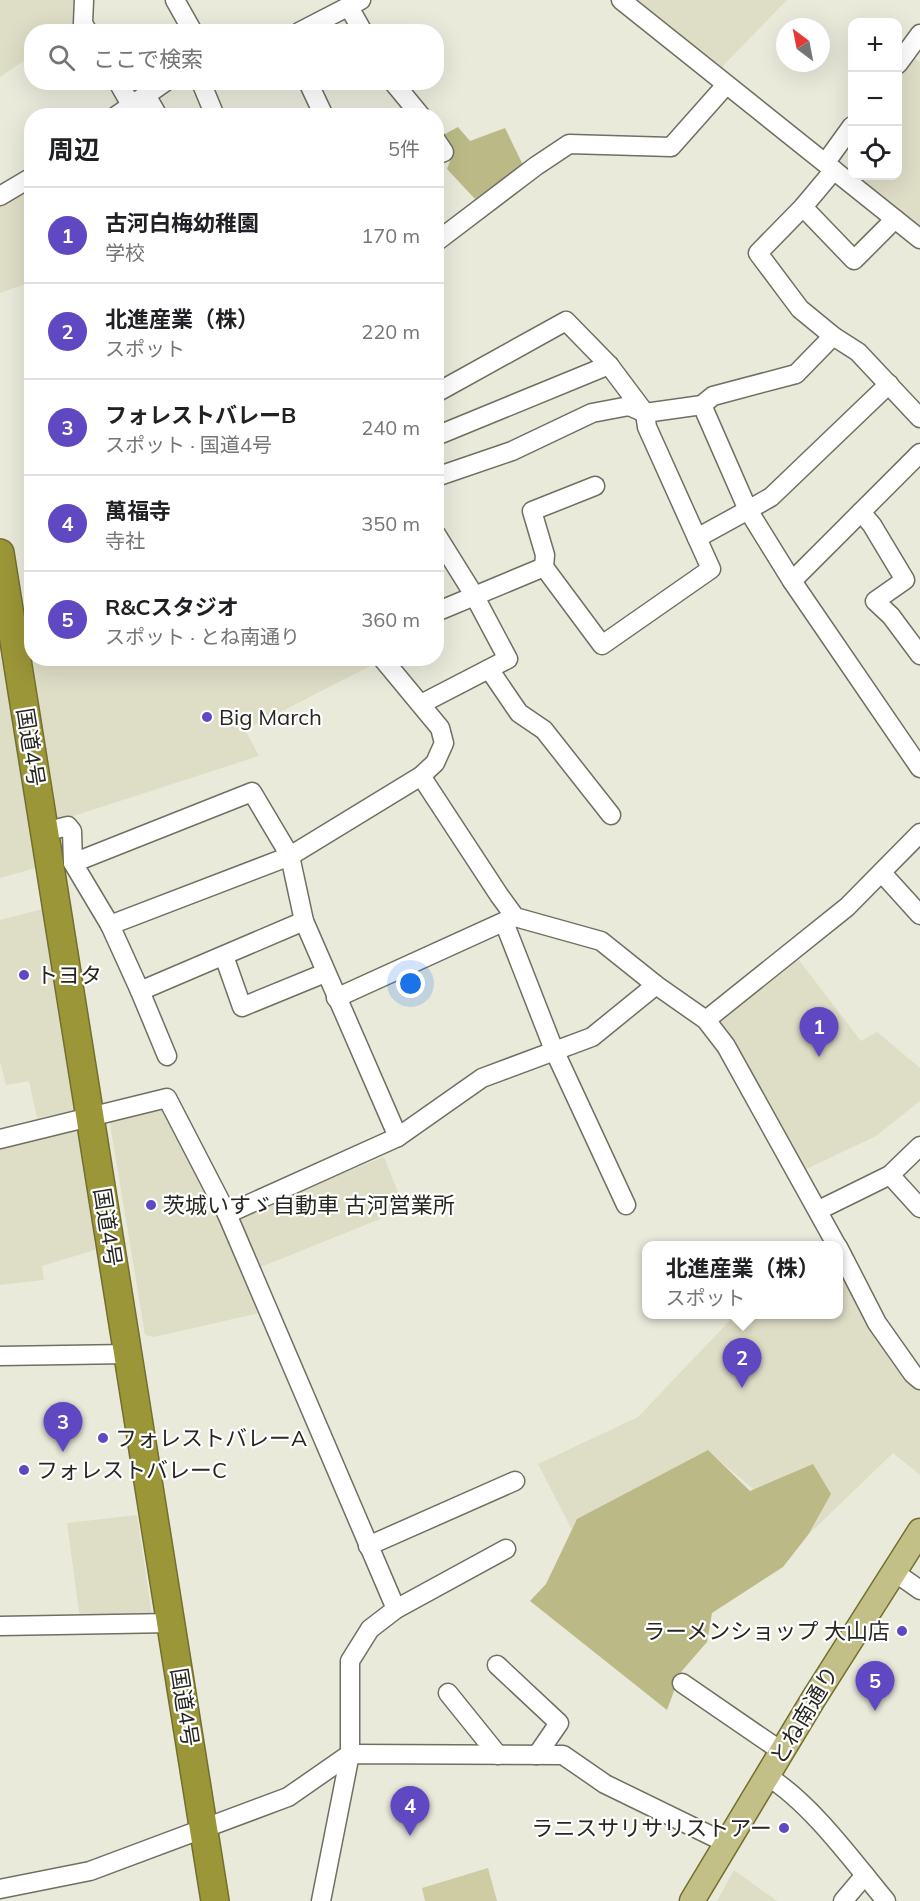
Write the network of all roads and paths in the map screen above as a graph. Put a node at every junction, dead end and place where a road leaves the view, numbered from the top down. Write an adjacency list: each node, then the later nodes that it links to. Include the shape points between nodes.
1 (84, 0): 5 (street)
2 (176, 0): 6 (street)
3 (621, 0): 11 (street)
4 (343, 5): 7 (street); 8 (street)
5 (84, 24)
6 (189, 24)
7 (312, 24)
8 (357, 24)
9 (920, 34): 10 (street)
10 (902, 57)
11 (726, 85): 22 (street); 27 (street, via 671,147 569,144)
12 (123, 90): 17 (street)
13 (153, 90): 17 (street)
14 (204, 90): 18 (street)
15 (312, 90): 19 (street)
16 (400, 90): 20 (street)
17 (131, 105)
18 (212, 108)
19 (320, 108)
20 (414, 108)
21 (848, 133): 22 (street)
22 (830, 166): 25 (street); 26 (street)
23 (24, 182): 24 (street)
24 (0, 196)
25 (803, 207): 26 (street, via 854,260); 29 (street, via 758,253 800,309)
26 (895, 219): 28 (street)
27 (444, 236)
28 (920, 239)
29 (833, 336): 31 (street, via 858,352); 33 (street, via 796,374 713,396)
30 (609, 365): 32 (street, via 566,321); 34 (street); 36 (street)
31 (890, 384): 35 (street); 40 (street, via 771,497)
32 (444, 389)
33 (702, 405): 34 (street); 40 (street)
34 (645, 412): 38 (street, via 629,406 592,413 512,451); 42 (street, via 647,427)
35 (920, 418)
36 (444, 433)
37 (920, 453): 41 (street)
38 (444, 474)
39 (596, 486): 45 (street, via 532,511 545,555)
40 (748, 510): 42 (street); 46 (street)
41 (861, 512): 46 (street); 50 (street, via 904,580 875,601)
42 (698, 538): 45 (street, via 711,569 602,645)
43 (444, 547): 47 (street)
44 (0, 553): 49 (highway, 国道4号)
45 (544, 567): 47 (street)
46 (792, 581): 54 (street)
47 (474, 595): 48 (street); 52 (street, via 508,659)
48 (444, 608)
49 (7, 641): 57 (highway, 国道4号)
50 (920, 655)
51 (389, 666): 53 (street)
52 (489, 669): 53 (street); 56 (street, via 519,712 544,730)
53 (421, 704): 55 (street, via 440,728 444,743 435,763)
54 (920, 768)
55 (422, 776): 59 (street); 63 (street)
56 (611, 815)
57 (44, 832): 60 (street, via 68,826 72,831); 74 (highway, 国道4号)
58 (920, 832): 61 (street)
59 (290, 856): 60 (street, via 252,792); 64 (street); 65 (street)
60 (73, 863): 65 (street)
61 (882, 873): 62 (street); 71 (street, via 847,907)
62 (920, 915)
63 (510, 919): 68 (street, via 601,941); 70 (street); 72 (street)
64 (304, 921): 66 (street); 67 (street)
65 (110, 925): 69 (street)
66 (224, 956): 67 (street, via 242,1007); 69 (street)
67 (325, 973): 70 (street)
68 (656, 985): 71 (street); 72 (street, via 592,1037)
69 (140, 992): 73 (street)
70 (336, 998): 75 (street)
71 (706, 1020): 81 (street, via 726,1046)
72 (554, 1050): 75 (street, via 482,1078); 79 (street)
73 (167, 1056)
74 (90, 1117): 76 (street); 82 (street, via 167,1098); 85 (highway, 国道4号)
75 (398, 1137): 82 (street)
76 (0, 1139)
77 (920, 1146): 78 (street)
78 (890, 1175): 80 (street); 81 (street)
79 (626, 1206)
80 (920, 1208)
81 (819, 1210): 83 (street)
82 (227, 1214): 90 (street)
83 (835, 1241)
84 (843, 1256): 87 (street, via 877,1323)
85 (128, 1354): 86 (street); 95 (highway, 国道4号)
86 (0, 1356)
87 (920, 1380)
88 (514, 1481): 90 (street)
89 (920, 1531): 92 (main road, とね南通り)
90 (368, 1546): 94 (street)
91 (506, 1549): 94 (street)
92 (893, 1571): 93 (street); 100 (main road, とね南通り)
93 (920, 1590)
94 (396, 1609): 101 (street, via 370,1629 350,1661)
95 (172, 1623): 96 (street); 105 (highway, 国道4号)
96 (0, 1626)
97 (497, 1665): 103 (street, via 559,1723)
98 (682, 1683): 100 (street)
99 (448, 1693): 102 (street)
100 (781, 1751): 104 (main road, とね南通り)
101 (350, 1754): 102 (street); 105 (street, via 288,1797); 110 (street)
102 (498, 1755): 103 (street)
103 (537, 1755): 106 (street, via 563,1755 605,1784)
104 (767, 1776): 106 (main road, とね南通り); 107 (street, via 802,1803)
105 (204, 1828): 108 (street, via 90,1871); 109 (highway, 国道4号)
106 (726, 1843): 111 (main road, とね南通り)
107 (865, 1875): 112 (street); 113 (street)
108 (0, 1889)
109 (215, 1901)
110 (321, 1901)
111 (692, 1901)
112 (843, 1901)
113 (886, 1901)

